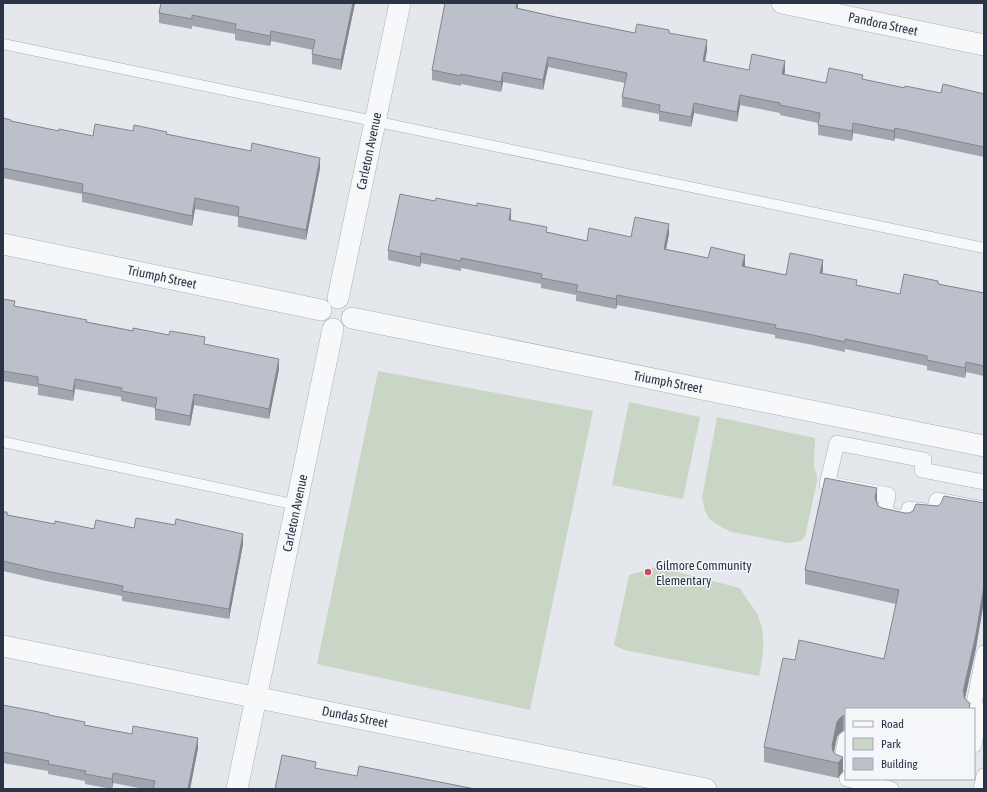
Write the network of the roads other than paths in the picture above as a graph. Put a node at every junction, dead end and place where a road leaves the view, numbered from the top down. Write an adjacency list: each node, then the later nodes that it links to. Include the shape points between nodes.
1 (400, 3): 5 (street, Carleton Avenue)
2 (782, 3): 4 (street, Pandora Street)
3 (3, 44): 5 (lane)
4 (984, 45)
5 (375, 120): 7 (lane); 8 (street, Carleton Avenue)
6 (3, 244): 9 (street, Triumph Street)
7 (984, 248)
8 (338, 298): 9 (street, via 327,301); 10 (street, via 350,304)
9 (321, 310): 11 (street, via 322,321)
10 (352, 318): 11 (street, via 346,327); 13 (street, Triumph Street)
11 (333, 329): 15 (street, Carleton Avenue)
12 (3, 442): 15 (lane)
13 (984, 446)
14 (984, 482): 16 (street, via 922,470 924,460 837,443 827,484 888,495 884,514 907,519 910,509 934,512 937,500)
15 (297, 505): 19 (street, Carleton Avenue)
16 (984, 509)
17 (3, 646): 19 (street, Dundas Street)
18 (984, 653): 20 (street)
19 (256, 697): 27 (street, Carleton Avenue); 28 (street, Dundas Street)
20 (974, 708)
21 (975, 709): 22 (street, via 980,710)
22 (975, 739)
23 (845, 743): 24 (street, via 841,762)
24 (845, 763)
25 (984, 776): 30 (street)
26 (851, 780): 29 (street)
27 (237, 789)
28 (706, 789)
29 (891, 789)
30 (981, 789)

